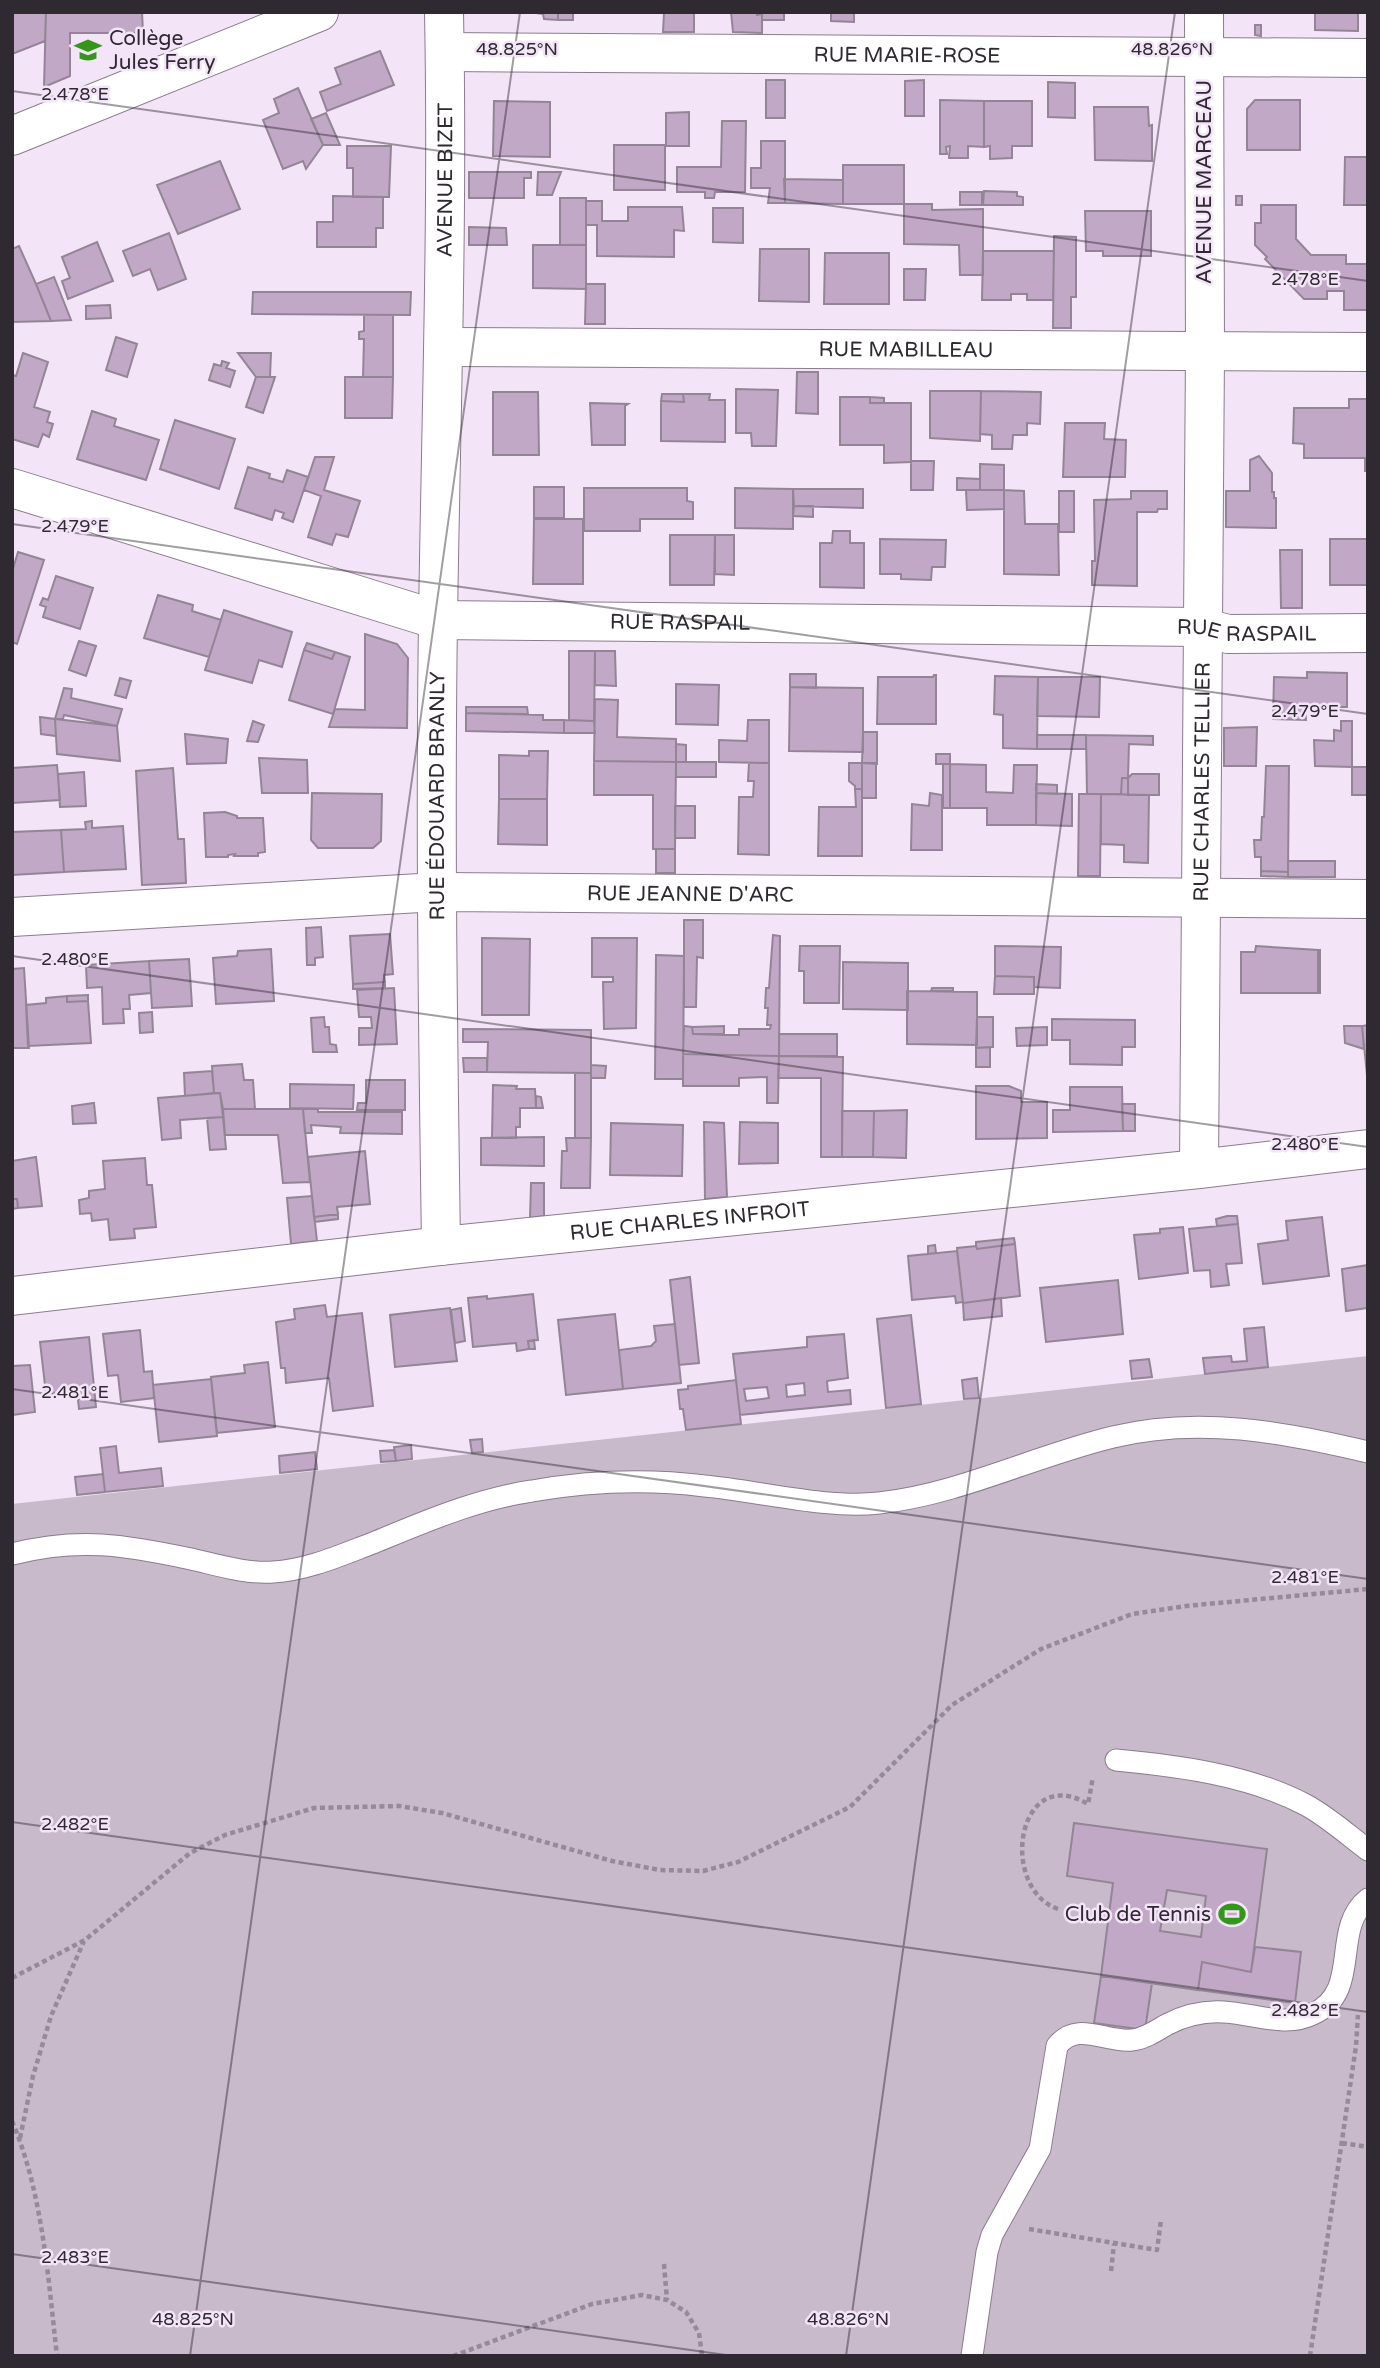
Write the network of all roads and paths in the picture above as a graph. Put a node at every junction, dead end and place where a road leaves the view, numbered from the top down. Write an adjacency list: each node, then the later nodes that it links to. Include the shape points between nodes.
1 (319, 12): 7 (street)
2 (444, 12): 4 (street, AVENUE BIZET)
3 (1204, 12): 5 (street, AVENUE MARCEAU)
4 (444, 52): 5 (street, RUE MARIE-ROSE); 8 (street, AVENUE BIZET)
5 (1204, 58): 6 (street, RUE MARIE-ROSE); 9 (street, AVENUE MARCEAU)
6 (1368, 58)
7 (12, 136)
8 (444, 347): 9 (street, RUE MABILLEAU); 12 (street, RUE ÉDOUARD BRANLY)
9 (1205, 352): 10 (street, RUE MABILLEAU); 13 (street, RUE CHARLES TELLIER)
10 (1368, 352)
11 (12, 488): 12 (street, RUE RASPAIL)
12 (438, 620): 13 (street, RUE RASPAIL); 15 (street, RUE ÉDOUARD BRANLY)
13 (1201, 627): 14 (street, RUE RASPAIL, via 1228,634); 16 (street, RUE CHARLES TELLIER)
14 (1368, 633)
15 (437, 892): 16 (street, RUE JEANNE D'ARC); 18 (street, RUE JEANNE D'ARC); 21 (street, RUE ÉDOUARD BRANLY)
16 (1200, 899): 17 (street, RUE JEANNE D'ARC); 20 (street, RUE CHARLES TELLIER)
17 (1368, 899)
18 (12, 917)
19 (1368, 1149): 20 (street, RUE CHARLES INFROIT)
20 (1199, 1169): 21 (street, RUE CHARLES INFROIT)
21 (440, 1246): 22 (street, RUE CHARLES INFROIT)
22 (12, 1296)
23 (1368, 1452): 24 (lane, via 1285,1433 1196,1427 1112,1437 967,1484 876,1504 652,1481 529,1491 444,1515 328,1560 273,1572 109,1544 60,1545)
24 (12, 1554)
25 (1368, 1589): 30 (path, via 1132,1614 1041,1649 952,1705 850,1807 738,1862 703,1871 660,1870 442,1813 399,1806 314,1808 225,1835 190,1853)
26 (1116, 1760): 27 (lane, via 1182,1768 1287,1795); 29 (path, via 1105,1761 1095,1770 1088,1804 1072,1796 1057,1796 1040,1803 1027,1819 1022,1839 1027,1875 1040,1897)
27 (1368, 1850)
28 (1368, 1899): 37 (lane, via 1352,1917 1341,1985 1314,2014 1291,2020 1208,2013 1189,2016 1134,2040 1079,2033 1062,2040 1040,2149)
29 (1058, 1909)
30 (85, 1940): 31 (path); 34 (path, via 51,2016)
31 (12, 1978)
32 (1359, 2010): 35 (path)
33 (12, 2120): 34 (path)
34 (20, 2140): 43 (path, via 46,2261)
35 (1342, 2143): 36 (path); 47 (path)
36 (1368, 2147)
37 (1003, 2216): 39 (path, via 1037,2232); 46 (lane, via 987,2252)
38 (1161, 2220): 39 (path, via 1157,2250)
39 (1114, 2244): 41 (path)
40 (664, 2264): 42 (path)
41 (1111, 2271)
42 (667, 2300): 44 (path, via 642,2295 592,2304); 45 (path, via 686,2312 699,2333)
43 (57, 2356)
44 (453, 2356)
45 (702, 2356)
46 (972, 2356)
47 (1310, 2356)

